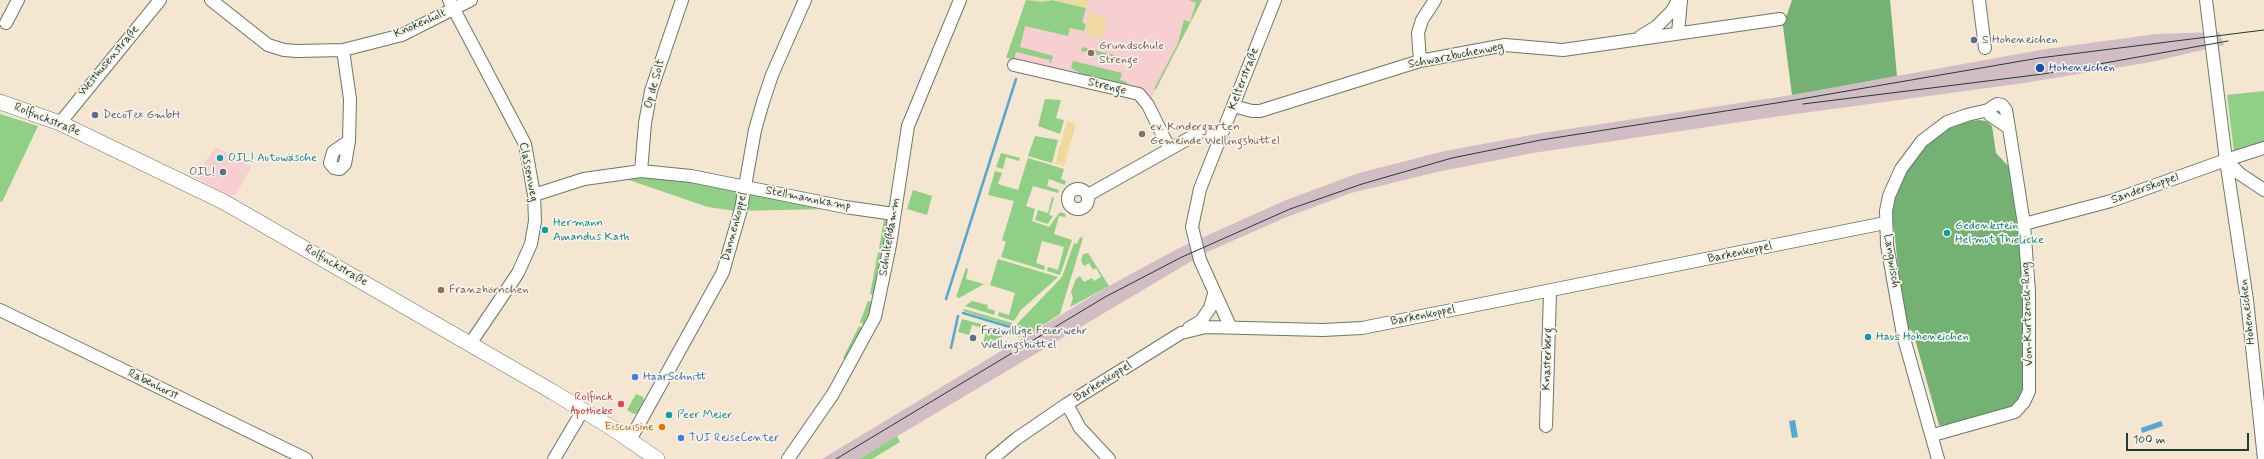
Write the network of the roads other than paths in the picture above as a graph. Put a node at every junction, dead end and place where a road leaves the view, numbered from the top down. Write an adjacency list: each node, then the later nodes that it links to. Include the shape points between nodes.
1 (18, 0): 15 (street)
2 (160, 0): 25 (street, Westhusenstraße)
3 (211, 0): 19 (street, Knokenholt, via 268,45 296,51)
4 (471, 0): 13 (street, Knokenholt)
5 (682, 0): 31 (street, Op de Solt, via 651,90)
6 (806, 0): 32 (street, Dannenkoppel, via 763,102 755,130)
7 (960, 0): 36 (street, Schulteßdamm, via 908,126)
8 (1275, 0): 23 (street, Kelterstraße)
9 (1434, 0): 20 (street, via 1422,20 1418,33)
10 (1679, 0): 16 (street); 17 (street, via 1656,27)
11 (1980, 0): 18 (street)
12 (2206, 0): 30 (street, Hoheneichen)
13 (451, 4): 19 (street, Knokenholt, via 402,35); 34 (street, Classenweg, via 525,144)
14 (1780, 19): 16 (street, Schwarzbuchenweg)
15 (6, 23)
16 (1678, 34): 17 (street, Schwarzbuchenweg)
17 (1632, 40): 20 (street, Schwarzbuchenweg, via 1563,50 1505,46)
18 (1984, 48)
19 (343, 50): 27 (street, via 350,99)
20 (1420, 61): 23 (street, Schwarzbuchenweg, via 1260,110 1252,111)
21 (1014, 65): 28 (street, Strenge, via 1139,94 1148,105)
22 (0, 102): 25 (main road, Rolfinckstraße)
23 (1233, 106): 26 (street, Kelterstraße)
24 (1988, 110): 37 (street, Langwisch, via 1947,122 1922,141 1901,169 1889,196); 38 (street, Von-Kurtzrock-Ring, via 1994,105 2002,105 2006,110)
25 (60, 123): 44 (main road, Rolfinckstraße, via 224,202)
26 (1222, 133): 28 (street, via 1202,131); 40 (street, Kelterstraße, via 1200,189 1192,227 1200,260)
27 (349, 141)
28 (1169, 148): 35 (street)
29 (2264, 148): 30 (street, Sanderskoppel)
30 (2226, 160): 33 (street, via 2240,174); 38 (street, Sanderskoppel, via 2111,201); 57 (street, Hoheneichen, via 2248,300)
31 (641, 171): 32 (street, Stellmannkamp, via 691,176); 34 (street, Stellmannkamp, via 584,179)
32 (746, 187): 36 (street, Stellmannkamp); 49 (street, Dannenkoppel, via 723,272)
33 (2264, 190)
34 (534, 195): 44 (street, Classenweg, via 535,228 526,258)
35 (1088, 195)
36 (894, 214): 53 (street, Schulteßdamm, via 875,317 833,394)
37 (1885, 224): 39 (street, Barkenkoppel); 48 (street, Langwisch, via 1903,335)
38 (2024, 224): 48 (street, Von-Kurtzrock-Ring, via 2029,292 2029,391 2015,412)
39 (1550, 292): 42 (street, Barkenkoppel, via 1362,328 1323,330); 47 (street, Knasterberg)
40 (1214, 294): 42 (street, Kelterstraße); 43 (street, via 1210,308 1201,321)
41 (0, 310): 50 (street, Rabenhorst)
42 (1230, 326): 43 (street, Barkenkoppel, via 1206,327)
43 (1181, 333): 45 (street, Barkenkoppel)
44 (470, 344): 46 (main road, Rolfinckstraße)
45 (1067, 404): 54 (street, Barkenkoppel); 55 (street, via 1080,428)
46 (583, 410): 49 (main road, Rolfinckstraße); 51 (street)
47 (1546, 426)
48 (1933, 435): 56 (street, Langwisch)
49 (630, 440): 52 (main road, Rolfinckstraße)
50 (306, 459)
51 (554, 459)
52 (657, 459)
53 (788, 459)
54 (992, 459)
55 (1109, 459)
56 (1938, 459)
57 (2264, 459)

